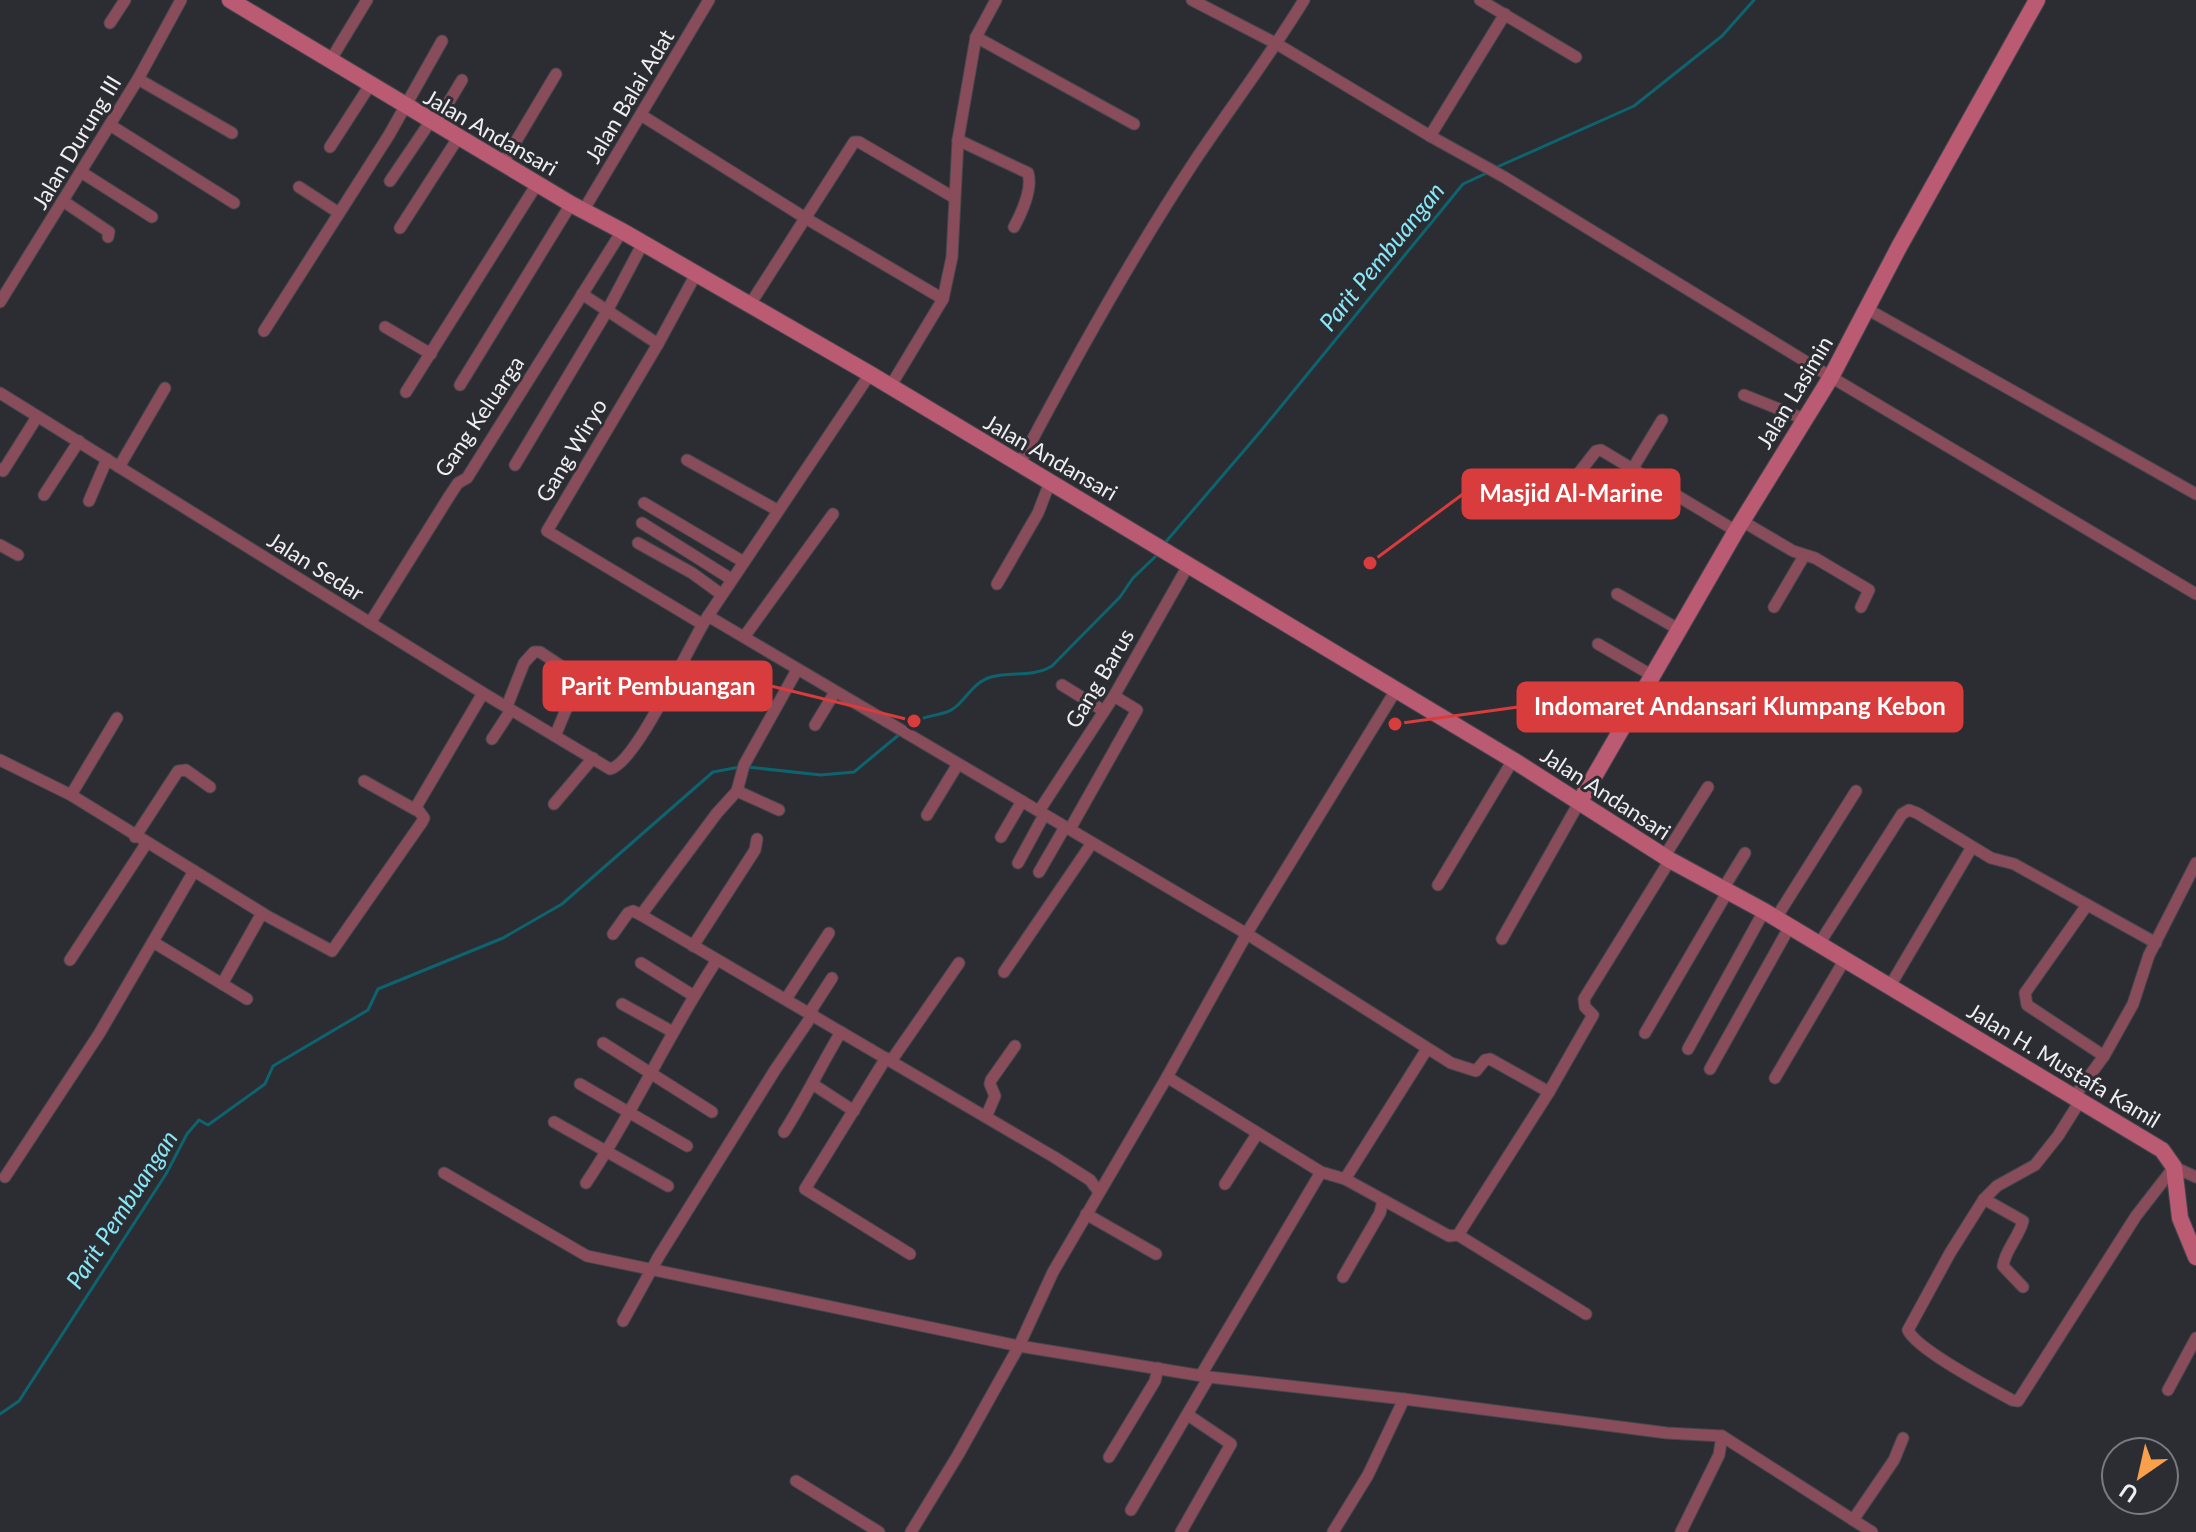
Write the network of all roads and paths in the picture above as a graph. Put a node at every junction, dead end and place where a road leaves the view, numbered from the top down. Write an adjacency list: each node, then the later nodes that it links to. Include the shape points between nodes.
1 (125, 0): 12 (street)
2 (181, 0): 19 (street, Jalan Durung III)
3 (230, 0): 17 (street, Jalan Andansari)
4 (367, 0): 17 (street)
5 (709, 0): 23 (street, Jalan Balai Adat)
6 (996, 0): 13 (street)
7 (1192, 0): 15 (street)
8 (1304, 0): 15 (street)
9 (1480, 0): 11 (street)
10 (2037, 0): 54 (street, Jalan Lasimin)
11 (1505, 14): 16 (street); 28 (street)
12 (110, 23)
13 (976, 37): 25 (street); 30 (street)
14 (442, 41): 22 (street)
15 (1277, 44): 28 (street); 75 (street, via 1186,175)
16 (1576, 57)
17 (330, 61): 21 (street, Jalan Andansari)
18 (556, 74): 32 (street)
19 (138, 79): 26 (street, Jalan Durung III); 27 (street)
20 (462, 80): 24 (street)
21 (370, 85): 22 (street, Jalan Andansari); 31 (street)
22 (404, 107): 24 (street, Jalan Andansari); 41 (street)
23 (641, 115): 40 (street, Jalan Balai Adat); 43 (street)
24 (432, 123): 29 (street, Jalan Andansari); 34 (street)
25 (1134, 124)
26 (110, 125): 33 (street, Jalan Durung III); 39 (street)
27 (232, 133)
28 (1430, 136): 61 (street)
29 (458, 138): 32 (street, Jalan Andansari); 45 (street)
30 (958, 140): 37 (street); 44 (street, via 1028,173 1023,209)
31 (330, 147)
32 (503, 163): 35 (street, Jalan Andansari)
33 (81, 172): 38 (street, Jalan Durung III); 42 (street)
34 (390, 181)
35 (537, 184): 40 (street, Jalan Andansari); 59 (street)
36 (299, 187): 41 (street)
37 (953, 197): 43 (street, via 854,142); 51 (street, via 952,257)
38 (63, 201): 47 (street, via 109,232); 52 (street, Jalan Durung III)
39 (234, 203)
40 (577, 208): 46 (street, Jalan Andansari); 62 (street, Jalan Balai Adat)
41 (339, 213): 57 (street)
42 (152, 217)
43 (807, 219): 51 (street); 53 (street)
44 (1014, 227)
45 (400, 228)
46 (622, 231): 48 (street, Jalan Andansari); 50 (street, Gang Keluarga)
47 (108, 237)
48 (643, 243): 49 (street, Jalan Andansari); 55 (street)
49 (696, 274): 53 (street, Jalan Andansari); 58 (street, Gang Wiryo)
50 (582, 294): 55 (street); 103 (street, Gang Keluarga)
51 (943, 299): 63 (street)
52 (0, 302)
53 (749, 306): 60 (street, Jalan Andansari)
54 (1867, 309): 61 (street, Jalan Lasimin); 81 (street)
55 (607, 311): 58 (street); 74 (street)
56 (385, 327): 59 (street)
57 (264, 331)
58 (658, 344): 102 (street, Gang Wiryo, via 547,531)
59 (431, 354): 65 (street)
60 (870, 374): 63 (street, Jalan Andansari); 85 (street)
61 (1831, 377): 69 (street, Jalan Lasimin); 99 (street)
62 (460, 385)
63 (890, 387): 75 (street, Jalan Andansari)
64 (165, 388): 76 (street)
65 (406, 392)
66 (0, 393): 68 (street, Jalan Sedar)
67 (1744, 395): 69 (street)
68 (37, 417): 71 (street, Jalan Sedar); 78 (street)
69 (1804, 419): 88 (street, Jalan Lasimin)
70 (1662, 420): 77 (street)
71 (79, 441): 72 (street, Jalan Sedar); 82 (street)
72 (107, 459): 76 (street, Jalan Sedar); 83 (street)
73 (687, 460): 85 (street)
74 (515, 465)
75 (1019, 465): 79 (street, Jalan Andansari)
76 (119, 467): 103 (street, Jalan Sedar)
77 (1633, 468): 80 (street, via 1608,452 1596,451); 88 (street)
78 (0, 469)
79 (1050, 482): 93 (street, Jalan Andansari); 96 (street)
80 (1571, 483)
81 (2196, 494)
82 (44, 495)
83 (89, 501)
84 (644, 503): 94 (street)
85 (777, 510): 94 (street)
86 (833, 514): 105 (street)
87 (642, 523): 95 (street)
88 (1739, 526): 92 (street); 104 (street, Jalan Lasimin)
89 (638, 543): 97 (street)
90 (0, 545): 91 (street)
91 (18, 555)
92 (1804, 556): 100 (street); 101 (street, via 1869,590)
93 (1182, 560): 110 (street, Jalan Andansari); 113 (street, Gang Barus)
94 (742, 561): 95 (street)
95 (731, 579): 97 (street)
96 (997, 584)
97 (721, 594): 102 (street)
98 (1617, 594): 104 (street)
99 (2196, 594)
100 (1774, 607)
101 (1861, 607)
102 (705, 620): 105 (street); 120 (street, Jalan Sedar, via 620,764 614,769)
103 (370, 623): 112 (street, Jalan Sedar)
104 (1680, 630): 108 (street, Jalan Lasimin)
105 (744, 637): 107 (street)
106 (1598, 644): 108 (street)
107 (797, 670): 111 (street); 125 (street, via 744,765)
108 (1653, 676): 131 (street, Jalan Lasimin)
109 (1062, 685): 115 (street)
110 (1396, 690): 122 (street, Jalan Andansari); 158 (street)
111 (835, 692): 117 (street); 123 (street)
112 (483, 693): 114 (street, Jalan Sedar); 133 (street)
113 (1114, 696): 115 (street, Gang Barus); 137 (street, via 1137,710)
114 (509, 708): 118 (street, Jalan Sedar); 118 (street, via 524,663 540,652 578,681); 119 (street)
115 (1104, 711): 135 (street, Gang Barus)
116 (117, 718): 129 (street)
117 (815, 725)
118 (555, 736): 120 (street, Jalan Sedar)
119 (492, 739)
120 (593, 758): 132 (street)
121 (0, 760): 129 (street)
122 (1513, 760): 131 (street, Jalan Andansari); 150 (street)
123 (958, 764): 130 (street); 136 (street)
124 (364, 781): 133 (street)
125 (739, 785): 134 (street); 154 (street)
126 (210, 787): 138 (street, via 186,770 178,771)
127 (1708, 787): 145 (street)
128 (1856, 791): 155 (street)
129 (71, 795): 138 (street)
130 (1022, 801): 135 (street); 139 (street)
131 (1580, 801): 145 (street, Jalan Andansari); 159 (street)
132 (554, 804)
133 (416, 810): 153 (street, via 422,822 332,951)
134 (779, 810)
135 (1042, 813): 137 (street); 146 (street, Gang Barus)
136 (927, 815)
137 (1067, 828): 141 (street); 149 (street)
138 (135, 837): 142 (street)
139 (1001, 837)
140 (757, 839): 163 (street)
141 (1092, 843): 158 (street); 169 (street)
142 (146, 844): 147 (street); 165 (street)
143 (1972, 847): 152 (street); 162 (street, via 1917,813 1902,814); 172 (street)
144 (1745, 853): 151 (street)
145 (1667, 859): 151 (street, Jalan Andansari); 193 (street, via 1584,999 1593,1015)
146 (1018, 863)
147 (194, 871): 153 (street); 160 (street)
148 (2194, 871): 161 (street)
149 (1039, 872)
150 (1438, 885)
151 (1725, 890): 155 (street, Jalan Andansari); 180 (street)
152 (2087, 905): 161 (street); 185 (street, via 2025,999)
153 (262, 913): 171 (street)
154 (641, 915): 157 (street, via 628,913); 163 (street)
155 (1777, 919): 162 (street, Jalan Andansari); 184 (street); 187 (street)
156 (829, 933): 175 (street)
157 (613, 934)
158 (1247, 934): 183 (street); 189 (street)
159 (1502, 939)
160 (153, 942): 171 (street); 207 (street)
161 (2156, 943): 185 (street, via 2133,1004)
162 (1819, 944): 164 (street, Jalan Andansari)
163 (693, 946): 166 (street)
164 (1845, 959): 172 (street, Jalan H. Mustafa Kamil); 190 (street)
165 (70, 960)
166 (717, 960): 173 (street); 175 (street)
167 (641, 963): 173 (street)
168 (959, 963): 186 (street)
169 (1004, 972)
170 (832, 978): 177 (street)
171 (222, 984): 174 (street)
172 (1890, 986): 194 (street, Jalan H. Mustafa Kamil)
173 (694, 996): 178 (street)
174 (247, 999)
175 (786, 999): 177 (street)
176 (622, 1004): 178 (street)
177 (811, 1013): 179 (street); 221 (street)
178 (673, 1032): 188 (street)
179 (841, 1032): 186 (street); 192 (street)
180 (1645, 1033)
181 (603, 1043): 188 (street)
182 (1015, 1046): 198 (street, via 991,1080 995,1096)
183 (1427, 1049): 193 (street, via 1476,1071 1490,1059); 209 (street)
184 (1688, 1049)
185 (2104, 1056): 194 (street)
186 (889, 1059): 196 (street); 198 (street)
187 (1710, 1069)
188 (651, 1073): 195 (street); 197 (street)
189 (1167, 1077): 201 (street); 213 (street)
190 (1775, 1078)
191 (580, 1084): 195 (street)
192 (814, 1085): 196 (street); 200 (street)
193 (1549, 1092): 217 (street)
194 (2077, 1099): 204 (street, Jalan H. Mustafa Kamil, via 2162,1150); 214 (street, via 2035,1165)
195 (630, 1111): 202 (street); 203 (street)
196 (854, 1111): 218 (street, via 805,1189)
197 (712, 1112)
198 (986, 1117): 213 (street, via 1090,1180)
199 (554, 1122): 203 (street)
200 (784, 1132)
201 (1257, 1134): 205 (street); 211 (street)
202 (687, 1146)
203 (608, 1151): 210 (street); 212 (street)
204 (2174, 1167): 208 (street); 214 (street, via 2136,1216 2018,1401 1957,1368 1908,1330); 220 (street, via 2180,1218)
205 (1321, 1172): 209 (street); 229 (street)
206 (444, 1173): 221 (street, via 587,1256)
207 (5, 1177)
208 (2196, 1177)
209 (1345, 1179): 215 (street)
210 (586, 1183)
211 (1225, 1184)
212 (668, 1186)
213 (1099, 1192): 216 (street)
214 (1984, 1199): 223 (street, via 2023,1221 2003,1260)
215 (1383, 1200): 217 (street, via 1449,1236); 222 (street)
216 (1086, 1214): 219 (street); 227 (street)
217 (1458, 1235): 224 (street)
218 (910, 1254)
219 (1156, 1254)
220 (2196, 1257)
221 (656, 1262): 225 (street); 227 (street)
222 (1343, 1277)
223 (2023, 1287)
224 (1586, 1314)
225 (623, 1321)
226 (2196, 1338): 230 (street)
227 (1019, 1346): 228 (street); 241 (street)
228 (1158, 1368): 229 (street); 235 (street)
229 (1205, 1376): 231 (street); 232 (street)
230 (2168, 1390)
231 (1404, 1399): 233 (street); 239 (street)
232 (1188, 1415): 237 (street); 242 (street, via 1231,1444)
233 (1722, 1436): 238 (street); 243 (street, via 1719,1455)
234 (1903, 1438): 238 (street)
235 (1109, 1457)
236 (796, 1481): 240 (street)
237 (1131, 1510)
238 (1853, 1520): 244 (street)
239 (1338, 1530)
240 (879, 1532)
241 (911, 1532)
242 (1181, 1532)
243 (1681, 1532)
244 (1871, 1532)

